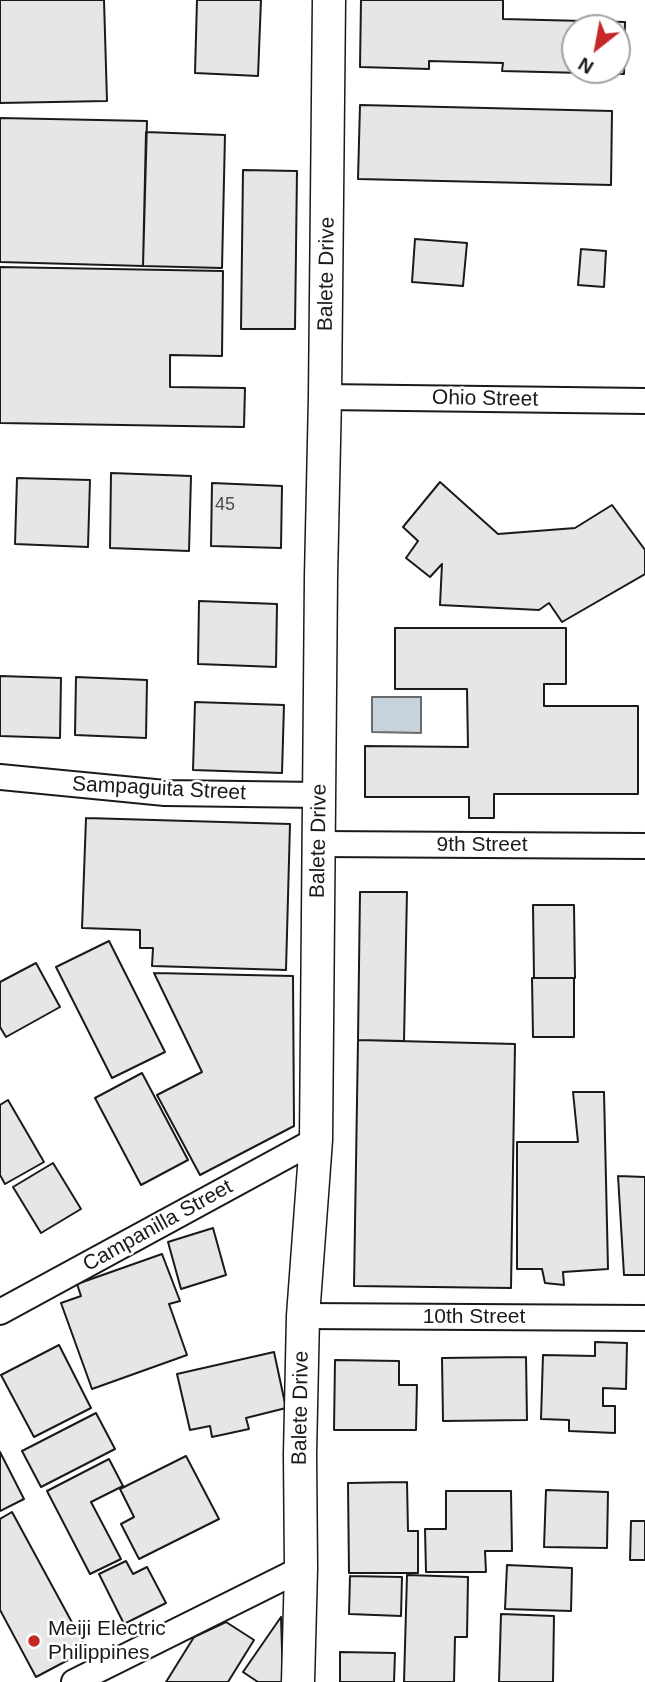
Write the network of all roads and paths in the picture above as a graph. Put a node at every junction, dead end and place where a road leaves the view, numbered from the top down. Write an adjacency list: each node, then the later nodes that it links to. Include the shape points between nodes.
1 (329, 0): 2 (street, Balete Drive)
2 (325, 397): 3 (street, Ohio Street); 5 (street, Balete Drive)
3 (645, 401)
4 (0, 777): 5 (street, Sampaguita Street, via 165,793)
5 (319, 795): 6 (street, Balete Drive)
6 (319, 844): 7 (street, 9th Street); 8 (street, Balete Drive)
7 (645, 846)
8 (316, 1140): 9 (street, Campanilla Street); 10 (street, Balete Drive)
9 (0, 1312)
10 (303, 1316): 11 (street, 10th Street); 12 (street, Balete Drive)
11 (645, 1318)
12 (301, 1569): 13 (street); 14 (street, Balete Drive)
13 (74, 1682)
14 (298, 1682)

